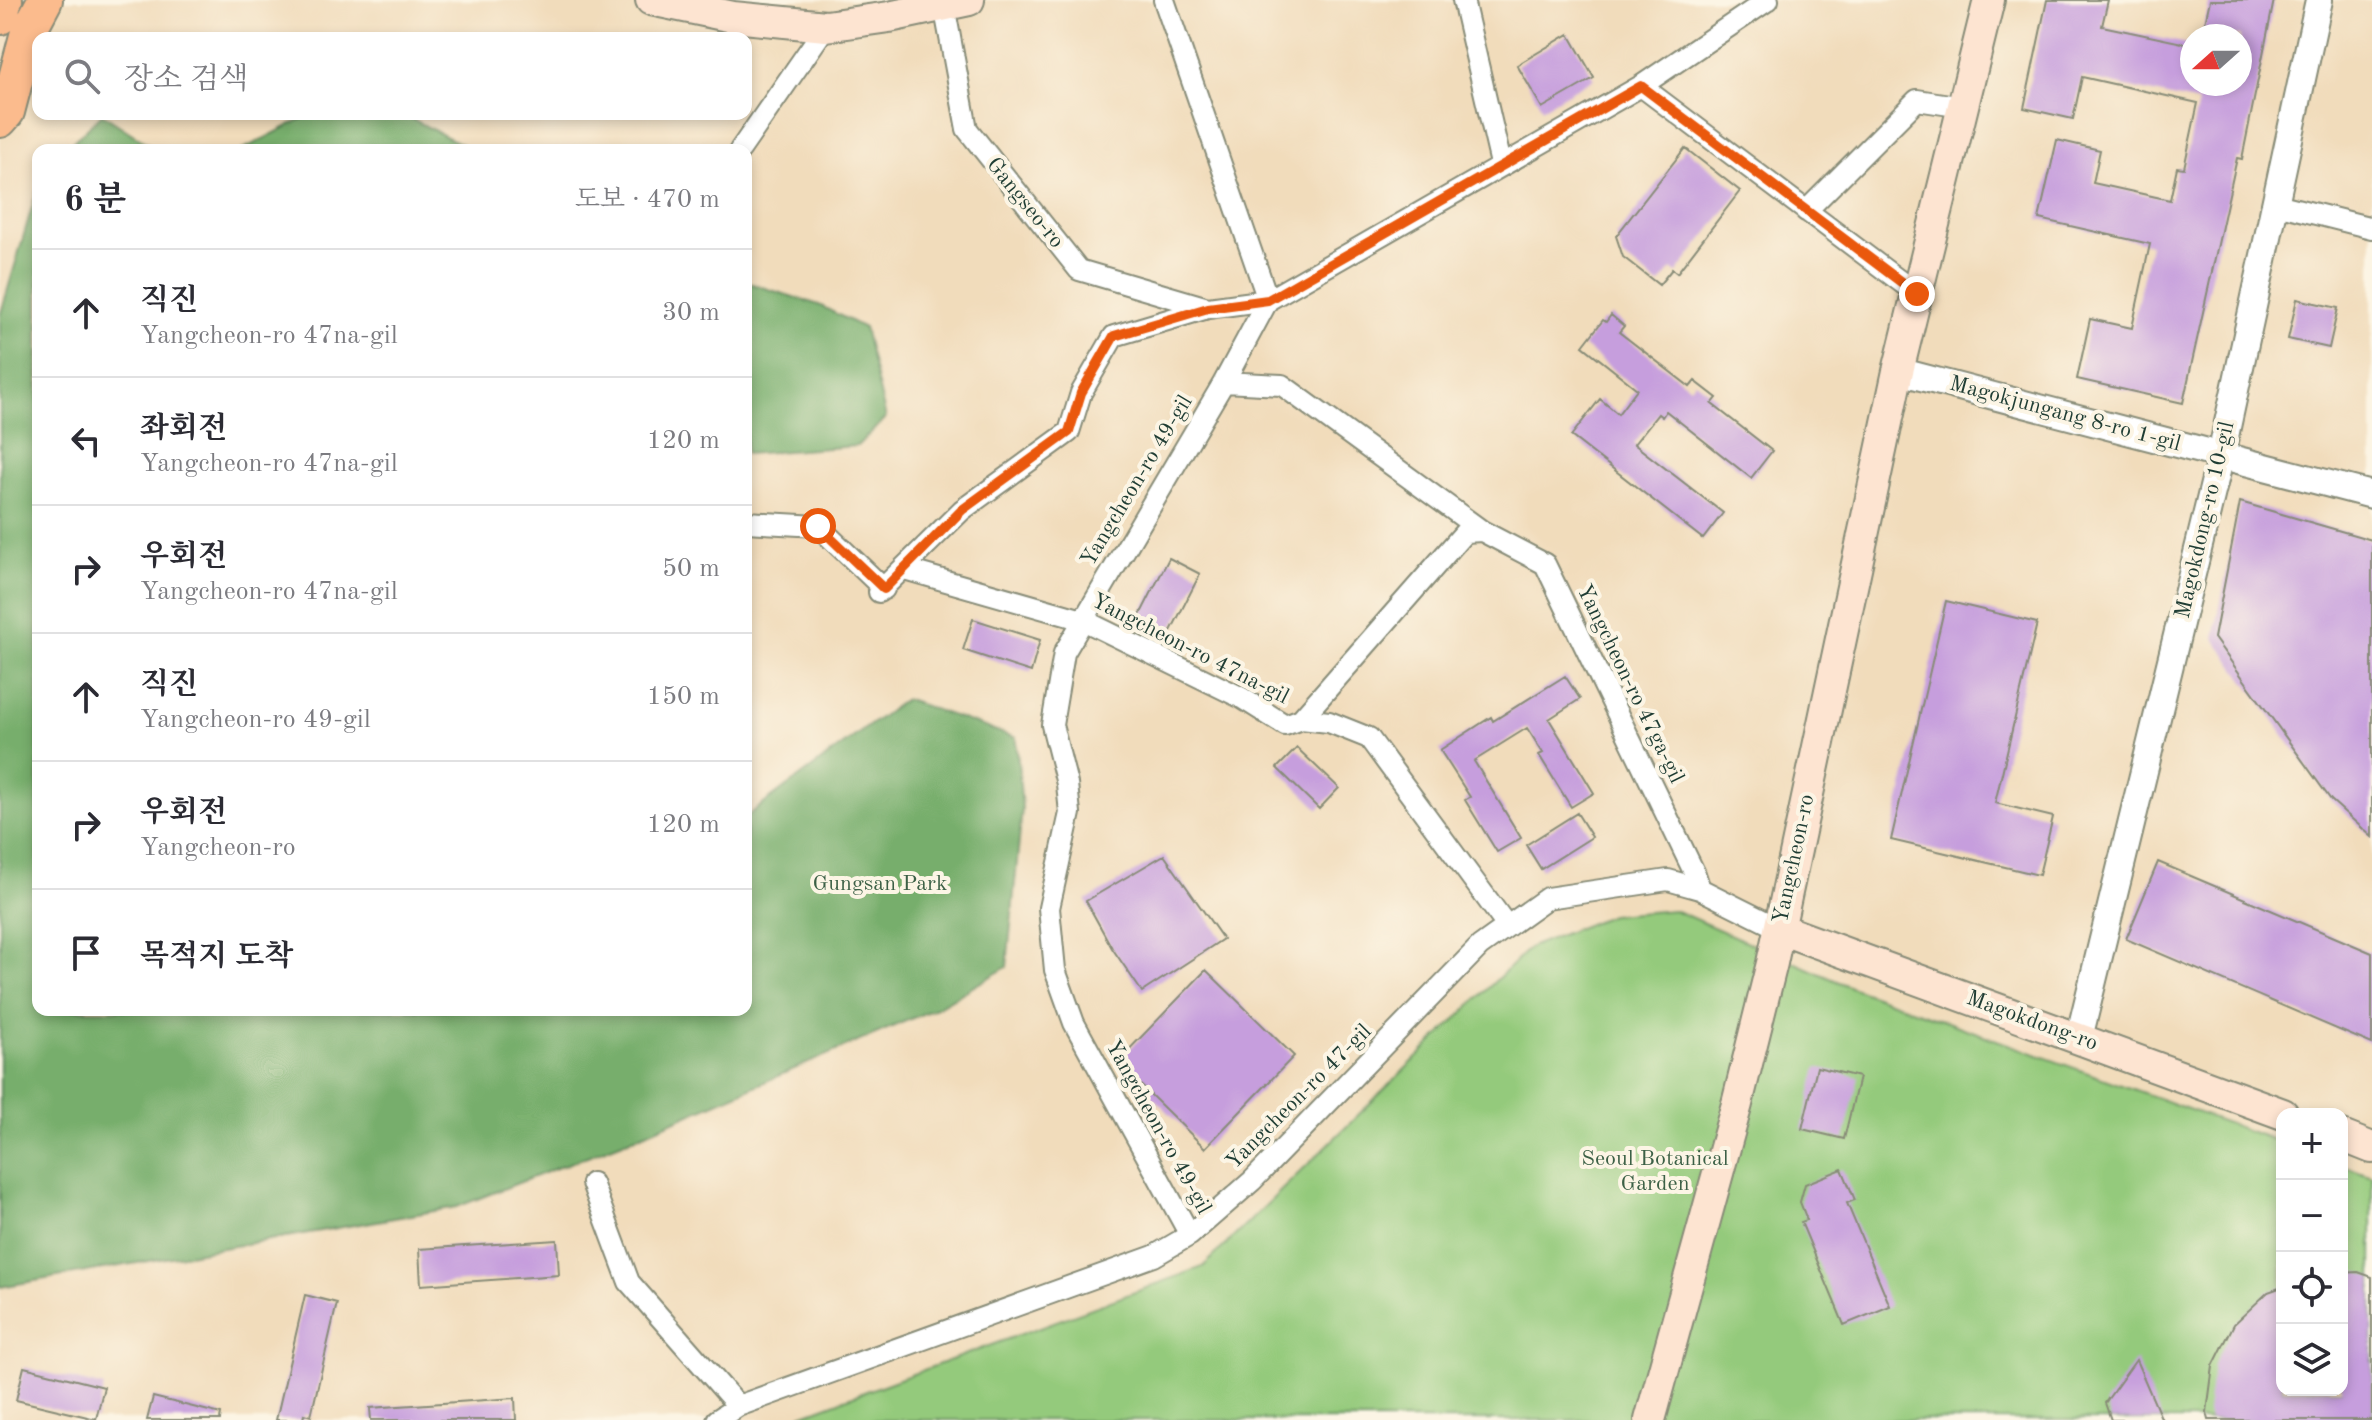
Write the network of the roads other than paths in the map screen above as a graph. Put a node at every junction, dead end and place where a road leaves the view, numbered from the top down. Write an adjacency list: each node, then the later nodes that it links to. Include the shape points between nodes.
1 (5, 0): 10 (highway)
2 (45, 0): 14 (highway, via 28,32 7,112)
3 (651, 0): 11 (main road, Gangseo-ro, via 733,17)
4 (1164, 0): 21 (street)
5 (1463, 0): 16 (street)
6 (1768, 0): 12 (street)
7 (1989, 0): 13 (main road, Yangcheon-ro)
8 (2319, 0): 17 (street, Magokdong-ro 10-gil)
9 (957, 3): 11 (main road, Gangseo-ro); 22 (street, Gangseo-ro, via 967,129 1079,270)
10 (0, 17)
11 (826, 26): 15 (street)
12 (1641, 86): 16 (street); 18 (street)
13 (1963, 107): 18 (street, via 1917,100); 20 (main road, Yangcheon-ro)
14 (0, 120)
15 (744, 144)
16 (1501, 164): 21 (street)
17 (2276, 204): 19 (street); 25 (street, Magokdong-ro 10-gil)
18 (1806, 211): 20 (street)
19 (2372, 228)
20 (1917, 294): 23 (main road, Yangcheon-ro)
21 (1268, 300): 22 (street); 24 (street, Yangcheon-ro 49-gil)
22 (1208, 308): 29 (street, via 1114,336 1081,393 1069,432 962,510)
23 (1898, 371): 25 (street, Magokjungang 8-ro 1-gil); 34 (main road, Yangcheon-ro)
24 (1224, 382): 28 (street, Yangcheon-ro 47ga-gil, via 1282,385); 30 (street, Yangcheon-ro 49-gil)
25 (2221, 455): 26 (street, Magokjungang 8-ro 1-gil); 35 (street, Magokdong-ro 10-gil)
26 (2372, 495)
27 (752, 522): 29 (street, via 818,526 882,591)
28 (1482, 531): 31 (street, via 1465,532); 32 (street, Yangcheon-ro 47ga-gil, via 1545,564)
29 (904, 569): 30 (street, Yangcheon-ro 47na-gil)
30 (1083, 620): 31 (street, Yangcheon-ro 47na-gil, via 1242,698 1285,725); 40 (street, Yangcheon-ro 49-gil, via 1064,653 1052,725 1070,813 1049,908 1055,970 1074,1023)
31 (1301, 719): 33 (street, Yangcheon-ro 47na-gil, via 1329,722 1369,738)
32 (1700, 889): 33 (street, Yangcheon-ro 47-gil, via 1668,880 1547,898); 34 (street, Yangcheon-ro 47-gil)
33 (1507, 926): 40 (street, Yangcheon-ro 47-gil, via 1480,946 1252,1181)
34 (1780, 929): 35 (main road, Magokdong-ro); 43 (main road, Yangcheon-ro)
35 (2079, 1038): 36 (main road, Magokdong-ro)
36 (2276, 1111)
37 (2348, 1138): 38 (main road)
38 (2372, 1148)
39 (592, 1183): 41 (street, via 629,1282)
40 (1190, 1235): 41 (street, Yangcheon-ro 47-gil, via 1154,1256)
41 (738, 1406): 42 (street, Yangcheon-ro 47-gil)
42 (717, 1420)
43 (1650, 1420)

